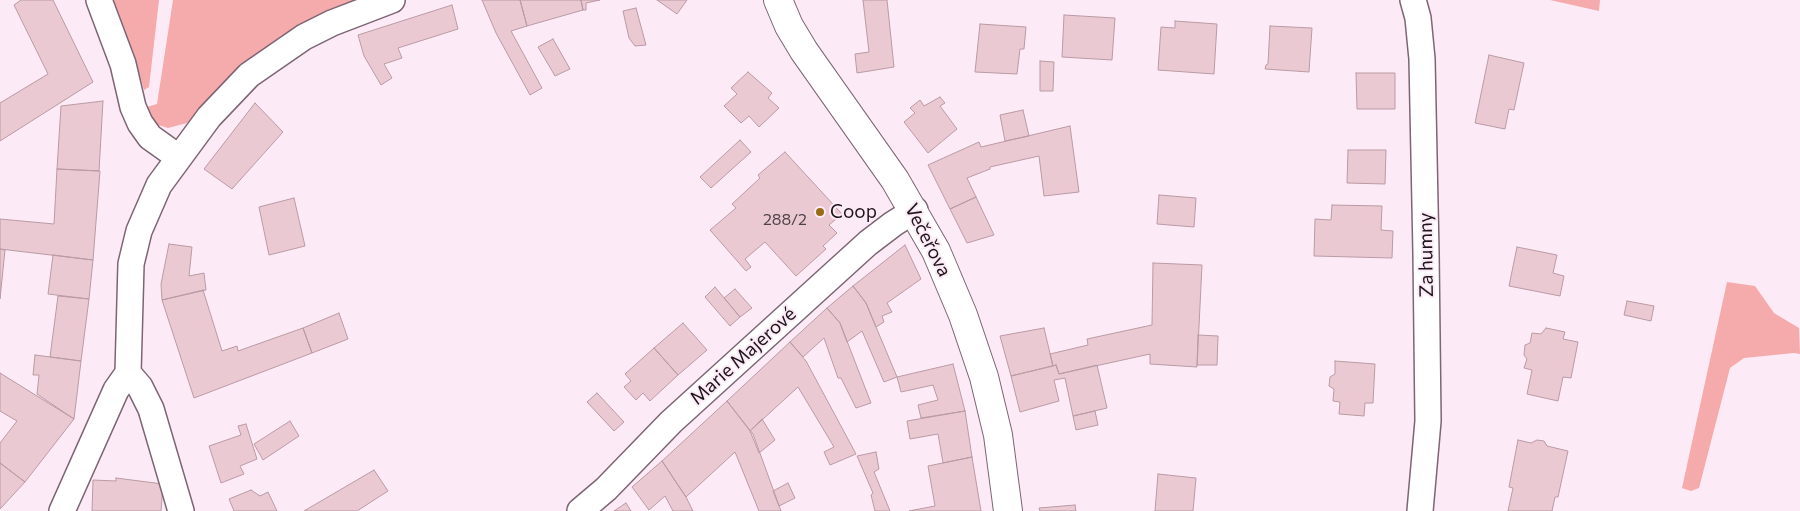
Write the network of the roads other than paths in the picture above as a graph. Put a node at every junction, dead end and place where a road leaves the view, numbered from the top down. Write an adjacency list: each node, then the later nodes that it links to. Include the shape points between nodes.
1 (99, 0): 5 (street, via 123,64 140,123 150,137)
2 (392, 0): 5 (street, via 332,23 275,56 229,95)
3 (778, 0): 6 (street, Večeřova, via 804,51)
4 (1413, 0): 12 (street, Za humny, via 1422,59 1426,253 1428,421)
5 (178, 157): 7 (street, via 147,207 133,255 129,288)
6 (915, 210): 10 (street, Marie Majerové, via 868,243 671,422 606,490); 11 (street, Večeřova, via 950,283 982,369 998,435)
7 (128, 373): 8 (street, via 116,390); 9 (street, via 140,387 151,409)
8 (62, 511)
9 (181, 511)
10 (580, 511)
11 (1008, 511)
12 (1420, 511)

